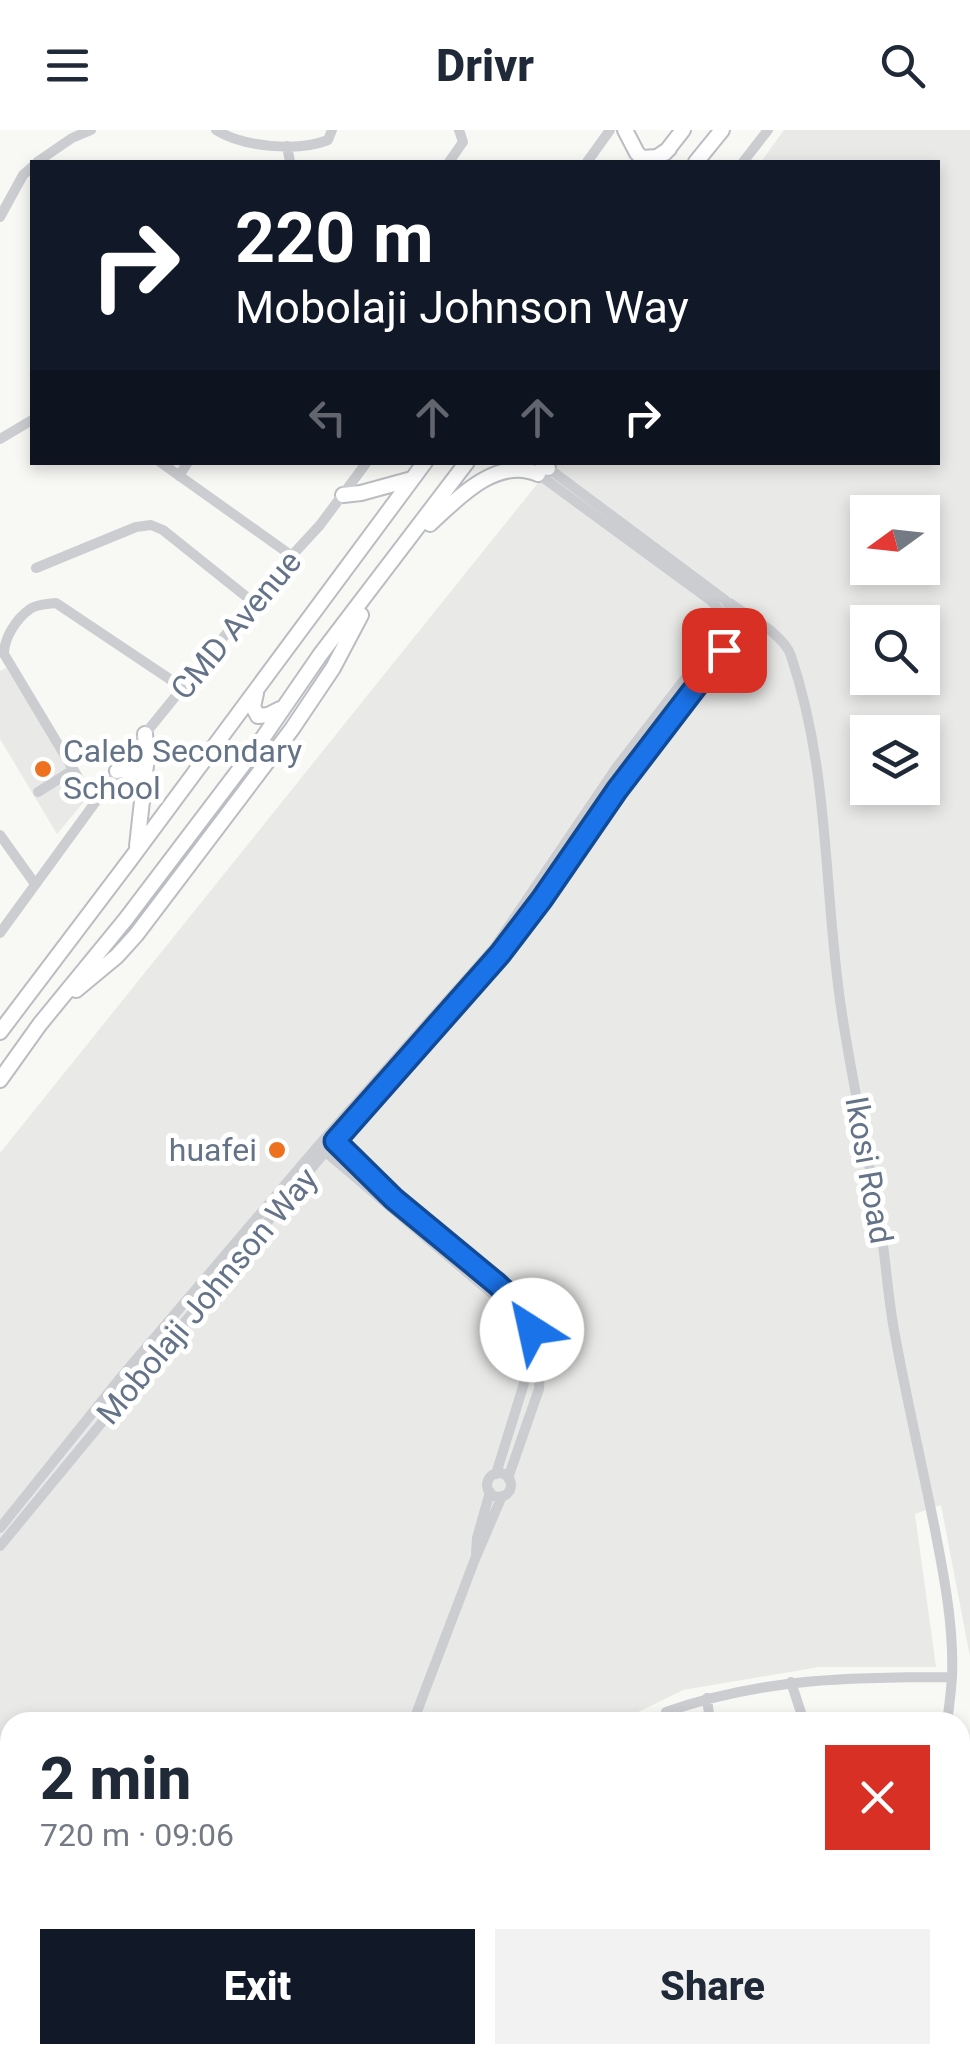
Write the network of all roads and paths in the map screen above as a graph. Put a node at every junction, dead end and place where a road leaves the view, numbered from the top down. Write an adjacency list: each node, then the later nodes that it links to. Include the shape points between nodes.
1 (90, 130): 12 (street)
2 (216, 130): 10 (street, via 249,144)
3 (332, 130): 10 (street, via 322,143)
4 (459, 130): 14 (street, via 463,142)
5 (610, 130): 15 (street)
6 (625, 130): 11 (highway, via 642,158)
7 (683, 130): 11 (highway)
8 (722, 130): 17 (highway)
9 (768, 130): 18 (street)
10 (287, 146): 13 (street)
11 (668, 149): 16 (highway)
12 (42, 160)
13 (290, 160)
14 (451, 160)
15 (588, 160)
16 (660, 160)
17 (698, 160)
18 (746, 160)
19 (30, 170): 20 (street)
20 (0, 218)
21 (30, 421): 22 (street)
22 (0, 439)
23 (164, 465): 29 (street)
24 (186, 465): 29 (street)
25 (365, 465): 31 (street, CMD Avenue)
26 (423, 465): 30 (highway)
27 (465, 465): 32 (highway)
28 (543, 468): 32 (highway, via 484,480); 37 (street); 37 (street)
29 (179, 476): 33 (street)
30 (412, 478): 31 (highway); 40 (highway)
31 (343, 496): 33 (street, CMD Avenue)
32 (407, 544): 35 (highway)
33 (292, 556): 36 (street, CMD Avenue)
34 (36, 568): 36 (street, via 151,524)
35 (368, 595): 42 (highway); 54 (highway, via 292,729 136,935)
36 (252, 602): 41 (street, CMD Avenue)
37 (727, 607): 38 (street, Ikosi Road); 39 (street, via 723,619)
38 (765, 629): 39 (street); 66 (street, Ikosi Road, via 784,641 791,656 818,767 835,966 894,1334 948,1602)
39 (733, 631): 57 (street, Mobolaji Johnson Way, via 708,652 616,768 494,948); 57 (street, Mobolaji Johnson Way, via 500,954)
40 (264, 679): 42 (highway, via 253,700 255,712 264,716); 50 (highway)
41 (183, 688): 43 (street, CMD Avenue); 44 (street, via 56,603 31,608 7,638 4,654)
42 (282, 708): 54 (highway)
43 (145, 734): 45 (street, CMD Avenue); 46 (highway)
44 (73, 770): 47 (street); 48 (street)
45 (117, 771): 46 (highway, via 130,770); 48 (street, CMD Avenue)
46 (143, 781): 50 (highway, via 138,845)
47 (38, 792)
48 (94, 804): 51 (street, CMD Avenue)
49 (0, 835): 51 (street)
50 (130, 860): 53 (highway)
51 (36, 884): 52 (street, CMD Avenue)
52 (0, 933)
53 (31, 992): 54 (highway); 55 (highway)
54 (58, 1002): 56 (highway)
55 (0, 1032)
56 (0, 1080)
57 (331, 1138): 58 (street, Mobolaji Johnson Way); 60 (street, via 512,1298 531,1328 540,1389)
58 (322, 1149): 59 (street, via 496,1297 520,1332 525,1380); 63 (street, Mobolaji Johnson Way, via 122,1376); 64 (street, Mobolaji Johnson Way)
59 (496, 1474): 60 (street); 61 (street, via 488,1482)
60 (508, 1478): 62 (street, via 510,1489)
61 (490, 1492): 62 (street); 65 (street)
62 (502, 1496): 65 (street)
63 (0, 1528)
64 (0, 1546)
65 (475, 1559): 69 (street)
66 (952, 1676): 67 (street); 73 (street, Ikosi Road)
67 (791, 1682): 68 (street); 72 (street)
68 (707, 1698): 70 (street); 71 (street)
69 (417, 1712)
70 (666, 1712)
71 (709, 1712)
72 (801, 1712)
73 (948, 1712)

